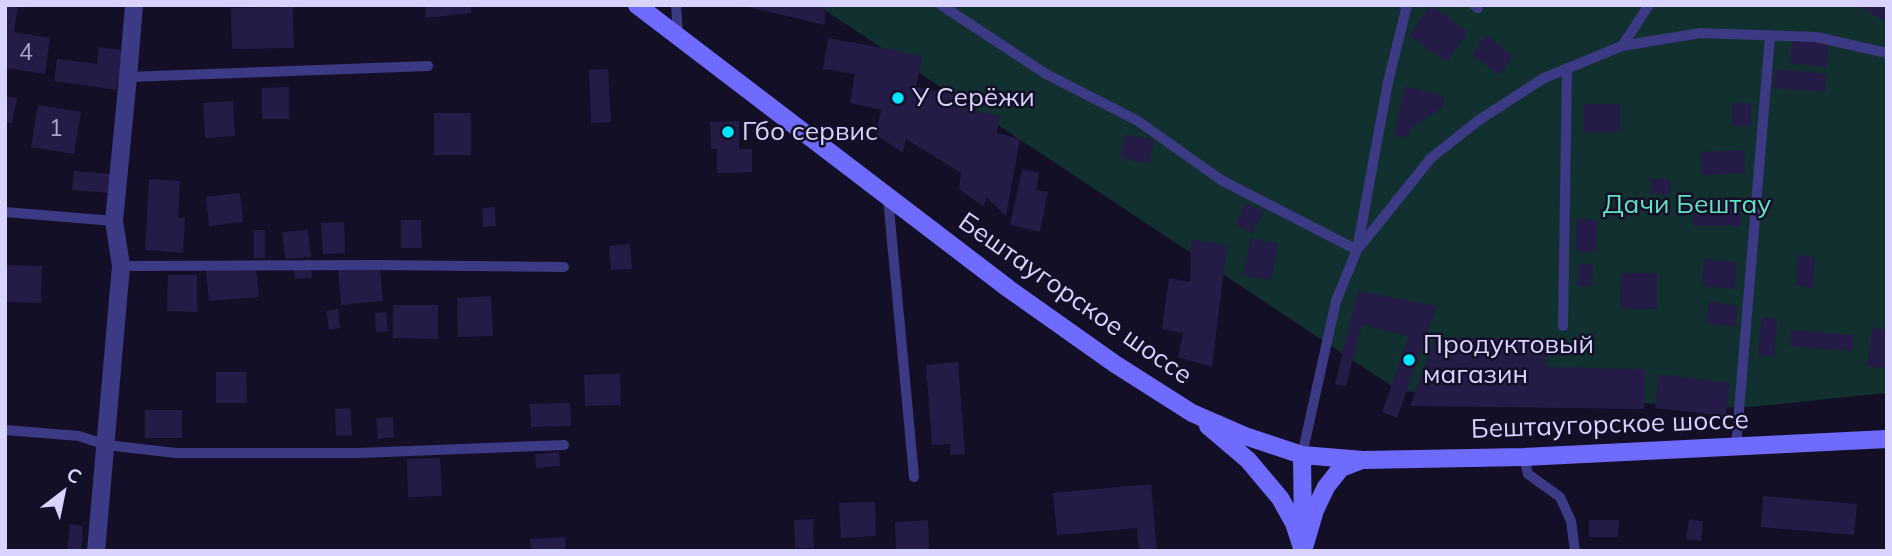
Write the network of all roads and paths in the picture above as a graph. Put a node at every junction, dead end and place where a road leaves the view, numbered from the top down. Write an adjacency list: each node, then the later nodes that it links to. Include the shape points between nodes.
1 (134, 5): 13 (street)
2 (637, 5): 7 (main road, Бештаугорское шоссе)
3 (676, 5): 7 (lane)
4 (941, 5): 17 (lane, via 1046,74 1138,121 1221,180)
5 (1407, 5): 17 (lane)
6 (1649, 5): 9 (lane)
7 (678, 36): 14 (main road, Бештаугорское шоссе)
8 (1770, 36): 9 (lane, via 1700,33); 10 (lane, via 1816,37); 26 (lane)
9 (1622, 46): 12 (lane)
10 (1887, 53)
11 (428, 65): 13 (lane)
12 (1567, 68): 17 (lane, via 1479,120 1431,158); 20 (lane)
13 (128, 77): 16 (street)
14 (888, 198): 21 (main road, Бештаугорское шоссе, via 1115,364); 30 (lane)
15 (5, 212): 16 (lane)
16 (114, 221): 18 (street)
17 (1357, 250): 27 (lane, via 1336,301)
18 (121, 266): 19 (lane); 24 (street)
19 (564, 267)
20 (1563, 326)
21 (1192, 413): 27 (main road, Бештаугорское шоссе); 32 (main road, via 1248,460 1280,498)
22 (5, 430): 24 (lane, via 79,436)
23 (1887, 439): 26 (main road, Бештаугорское шоссе)
24 (106, 445): 25 (lane, via 176,453 359,453); 31 (street)
25 (564, 445)
26 (1736, 447): 28 (main road, Бештаугорское шоссе)
27 (1302, 455): 29 (main road, Бештаугорское шоссе); 32 (main road)
28 (1524, 457): 29 (main road, Бештаугорское шоссе); 33 (lane, via 1528,474 1560,497 1571,521)
29 (1363, 460): 32 (main road, via 1341,468 1326,487)
30 (915, 477)
31 (96, 551)
32 (1303, 551)
33 (1575, 551)

